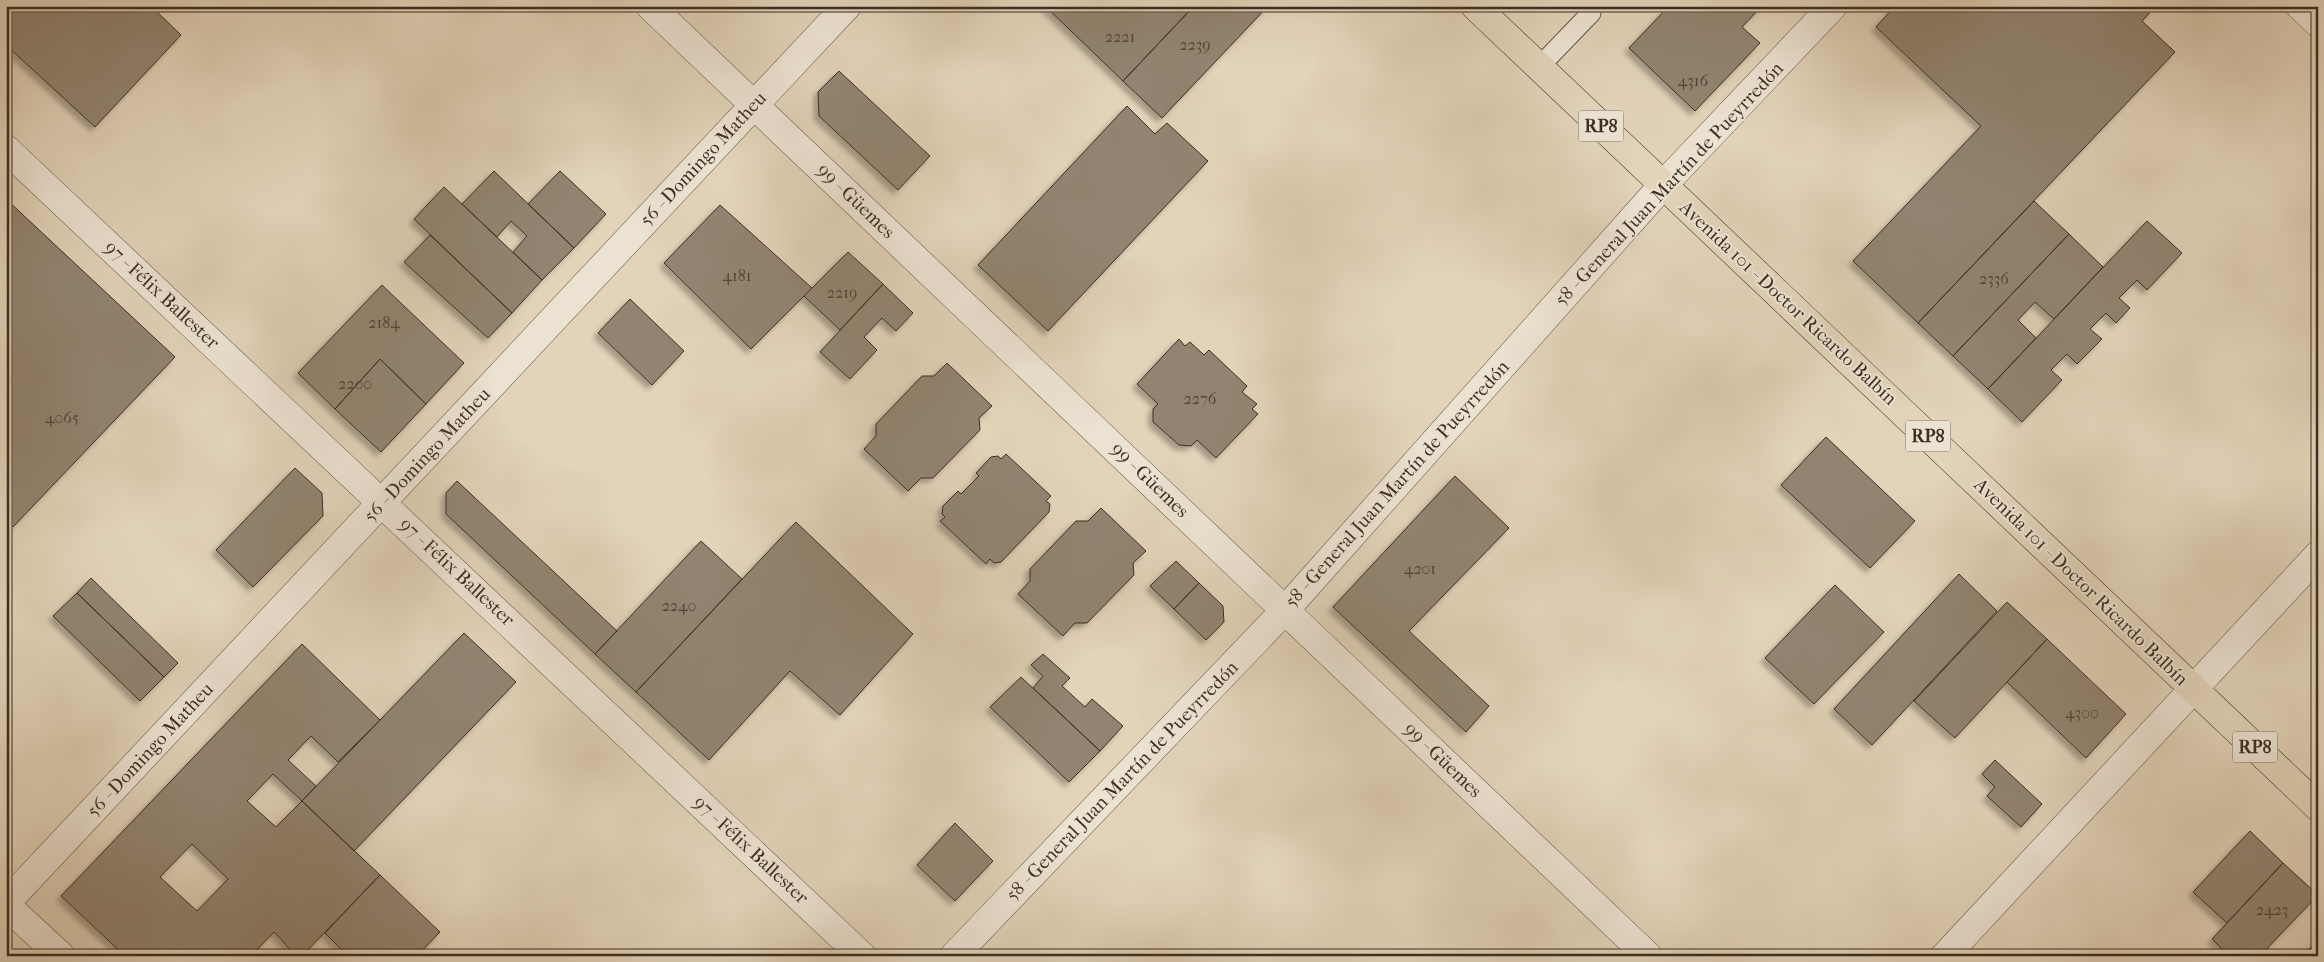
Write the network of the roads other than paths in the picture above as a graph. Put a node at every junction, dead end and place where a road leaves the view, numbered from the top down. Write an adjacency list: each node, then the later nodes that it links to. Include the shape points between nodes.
1 (650, 6): 9 (street, 99 - Güemes)
2 (847, 6): 9 (street, 56 - Domingo Matheu)
3 (1475, 6): 8 (main road, Avenida 101 - Doctor Ricardo Balbín / RP8)
4 (2300, 6): 7 (street)
5 (1825, 9): 11 (street, 58 - General Juan Martín de Pueyrredón)
6 (1591, 13): 8 (lane)
7 (2318, 23)
8 (1539, 67): 11 (main road, Avenida 101 - Doctor Ricardo Balbín / RP8)
9 (754, 104): 12 (street, 56 - Domingo Matheu); 14 (street, 99 - Güemes)
10 (6, 149): 12 (street, 97 - Félix Ballester)
11 (1663, 186): 14 (street, 58 - General Juan Martín de Pueyrredón); 15 (main road, Avenida 101 - Doctor Ricardo Balbín / RP8)
12 (382, 502): 17 (street, 56 - Domingo Matheu); 19 (street, 97 - Félix Ballester)
13 (2318, 556): 15 (street)
14 (1286, 609): 20 (street, 58 - General Juan Martín de Pueyrredón); 21 (street, 99 - Güemes)
15 (2192, 688): 16 (main road, Avenida 101 - Doctor Ricardo Balbín / RP8); 22 (street)
16 (2318, 807)
17 (6, 904): 18 (street)
18 (61, 956)
19 (862, 956)
20 (954, 956)
21 (1648, 956)
22 (1945, 956)

